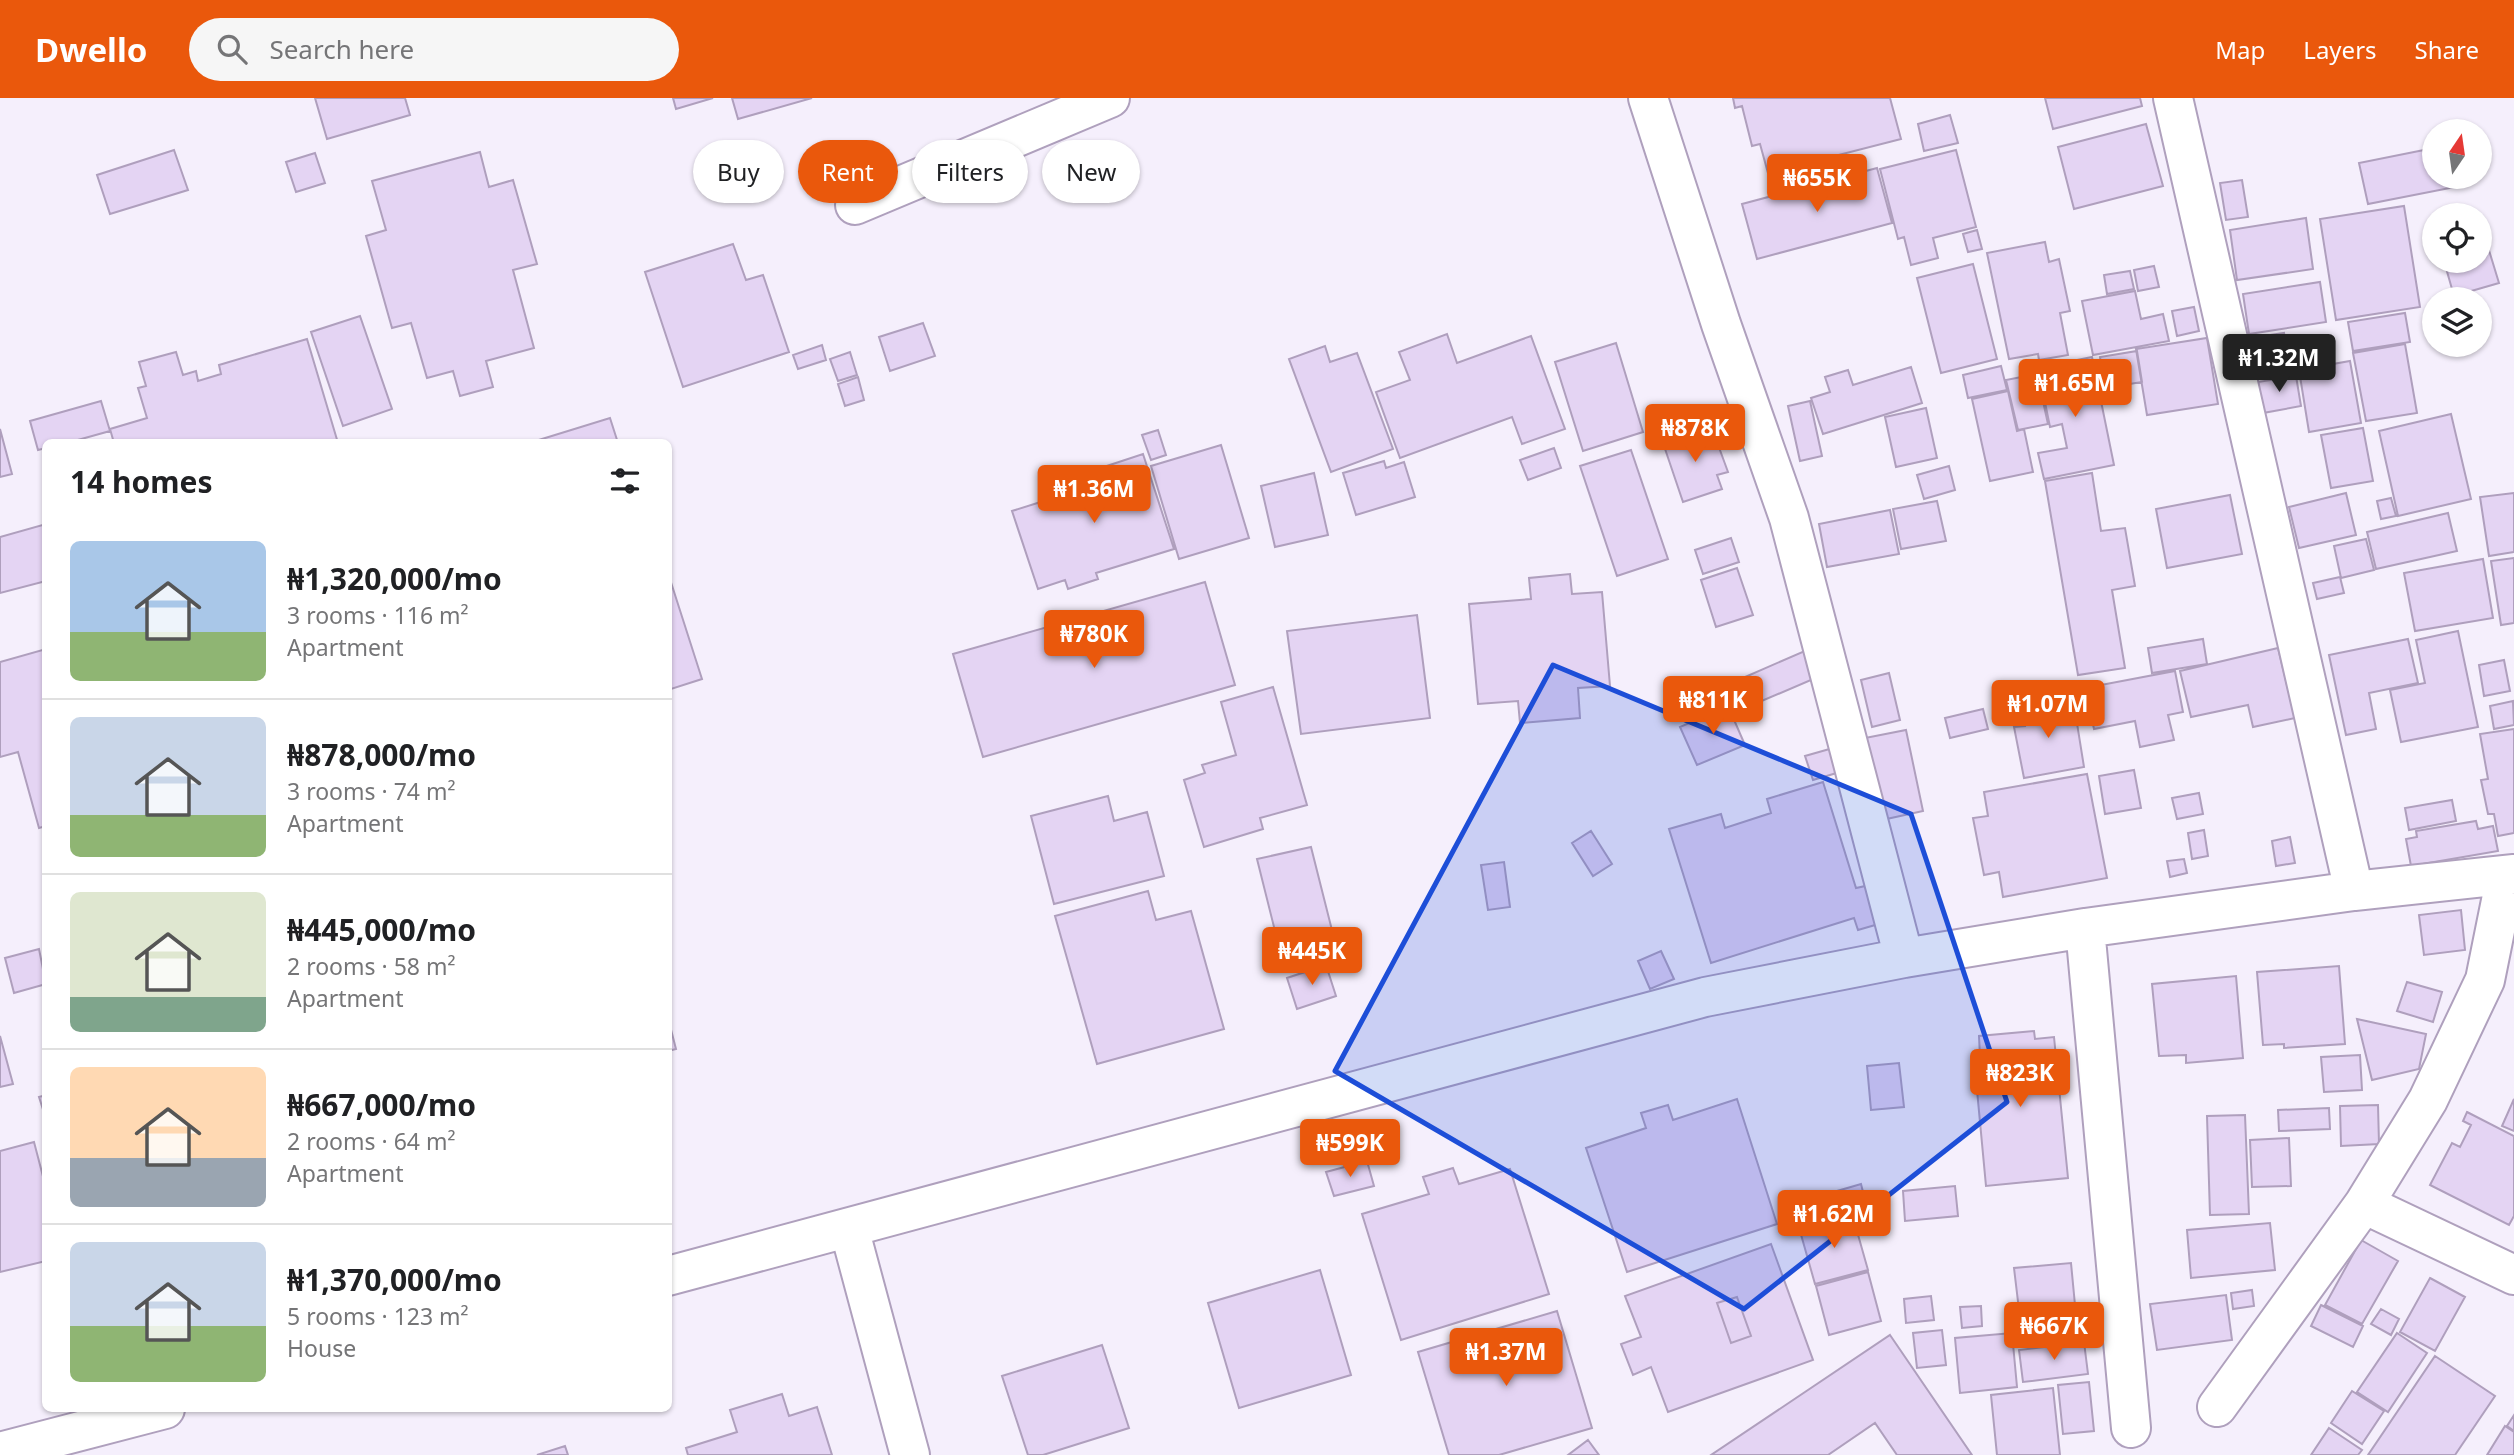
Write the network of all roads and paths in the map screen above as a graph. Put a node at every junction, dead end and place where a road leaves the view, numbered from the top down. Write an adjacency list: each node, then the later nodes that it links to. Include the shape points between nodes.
1 (1110, 98): 4 (street)
2 (1648, 98): 8 (street, via 1789,518)
3 (2174, 98): 6 (street)
4 (855, 205)
5 (2510, 875): 6 (street); 9 (street)
6 (2354, 891): 7 (street)
7 (2085, 928): 8 (street); 16 (street)
8 (1904, 958): 11 (street, via 1705,997)
9 (2499, 986): 10 (street)
10 (2364, 1204): 13 (street); 14 (street)
11 (849, 1228): 12 (street); 18 (street)
12 (672, 1275)
13 (2514, 1275)
14 (2217, 1407)
15 (153, 1412): 17 (street)
16 (2131, 1427)
17 (0, 1452)
18 (910, 1455)

